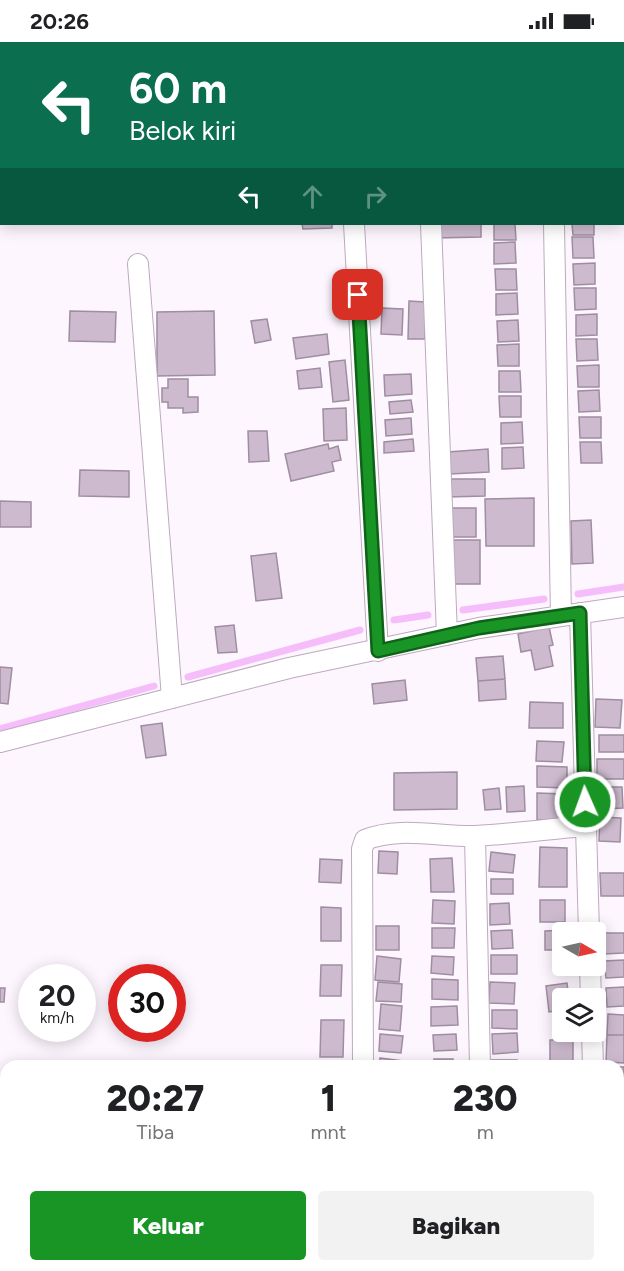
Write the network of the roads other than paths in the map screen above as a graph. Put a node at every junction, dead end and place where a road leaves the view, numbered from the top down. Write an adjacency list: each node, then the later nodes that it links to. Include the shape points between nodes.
1 (354, 225): 8 (street)
2 (431, 225): 7 (street)
3 (554, 225): 6 (street)
4 (138, 264): 9 (street)
5 (624, 607): 6 (street)
6 (570, 614): 7 (street); 11 (street)
7 (447, 634): 8 (street)
8 (378, 651): 9 (street, via 289,668)
9 (172, 698): 10 (street)
10 (0, 742)
11 (585, 826): 12 (street); 13 (street)
12 (474, 836): 15 (street, via 400,834 365,840); 16 (street)
13 (589, 922)
14 (592, 1042): 17 (street)
15 (363, 1060)
16 (480, 1060)
17 (593, 1060)

